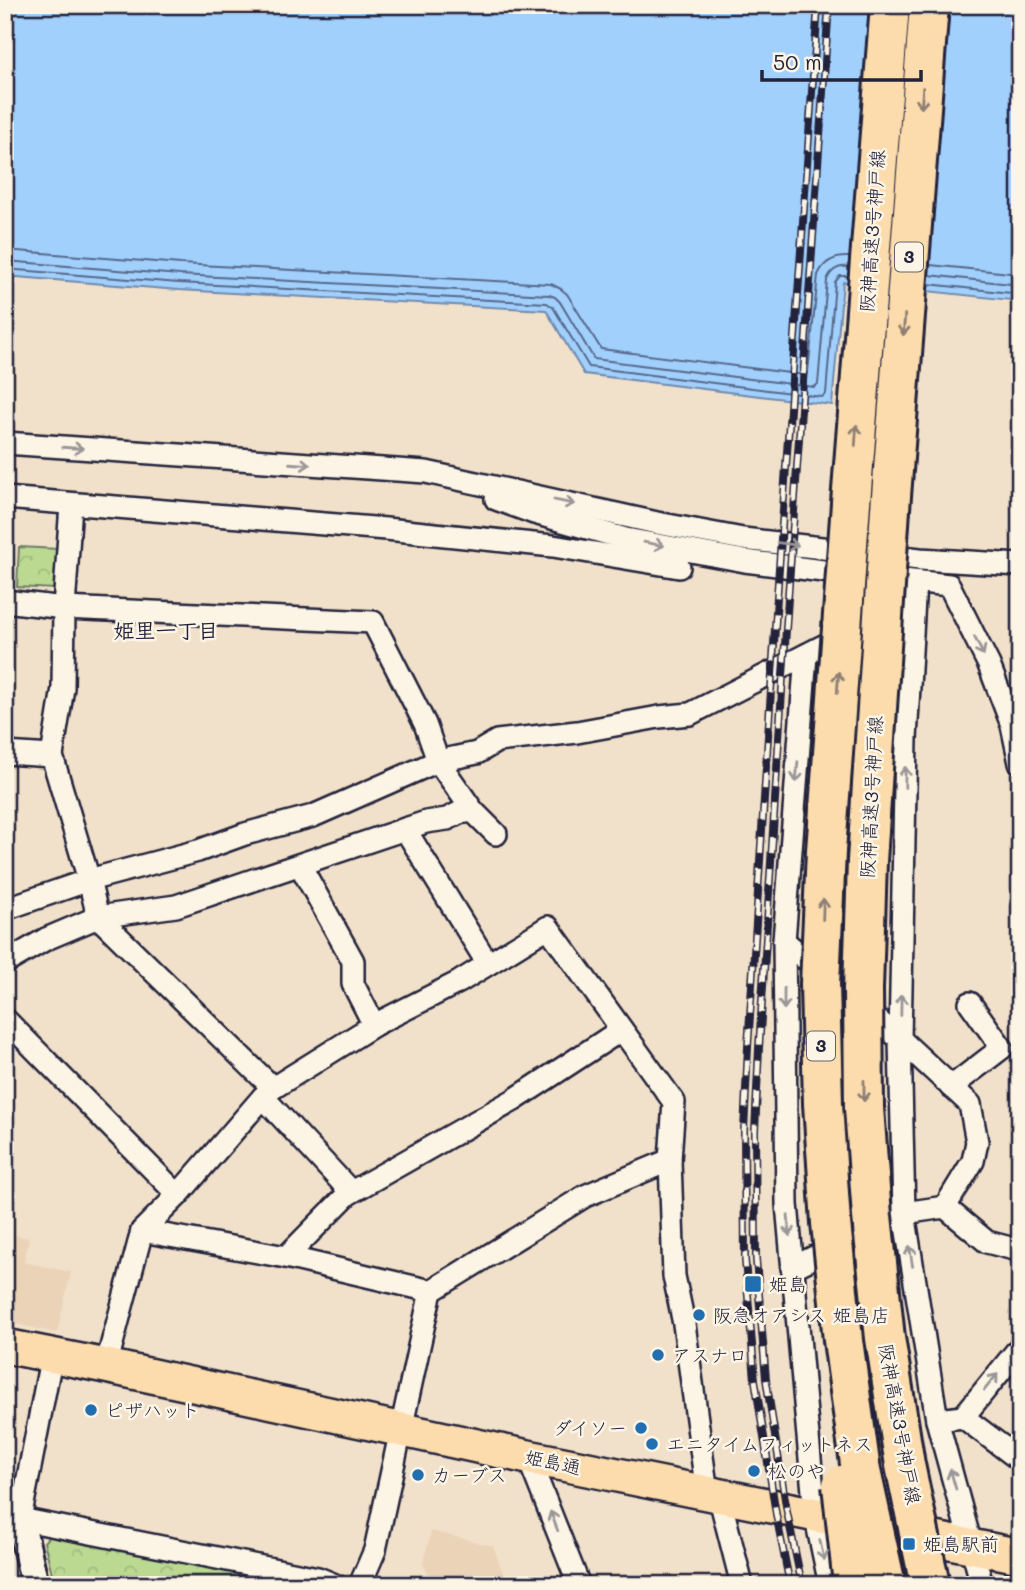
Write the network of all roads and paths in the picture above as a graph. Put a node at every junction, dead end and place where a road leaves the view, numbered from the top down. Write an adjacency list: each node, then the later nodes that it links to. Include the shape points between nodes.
1 (890, 5): 27 (highway, 阪神高速3号神戸線 / 3, one-way to 1, bridge, via 825,851)
2 (929, 5): 45 (highway, 阪神高速3号神戸線 / 3, one-way to 45, bridge, via 867,862 864,1108)
3 (5, 443): 4 (street, one-way to 4)
4 (426, 472): 7 (street, one-way to 7, via 743,539); 9 (street, one-way to 9, via 534,513 626,539 746,561)
5 (5, 498): 6 (street)
6 (71, 504): 8 (street, via 553,546); 11 (street)
7 (1020, 565)
8 (679, 567)
9 (915, 582): 12 (street, via 876,619); 16 (street, one-way to 16, via 949,585 989,665 1012,725); 32 (street, one-way to 9, via 906,739)
10 (5, 601): 11 (street)
11 (64, 608): 14 (street, via 63,688); 15 (street, via 373,622 425,724)
12 (806, 655): 15 (street, via 690,715 497,741 477,753); 24 (street, one-way to 24)
13 (5, 753): 14 (street)
14 (52, 756): 21 (street)
15 (438, 761): 17 (street); 21 (street, via 313,816)
16 (1020, 763)
17 (473, 811): 18 (street); 19 (street)
18 (405, 829): 20 (street); 26 (street)
19 (496, 834)
20 (300, 864): 23 (street, via 176,906); 30 (street, via 353,961 353,984)
21 (89, 880): 22 (street); 23 (street)
22 (5, 909)
23 (97, 917): 25 (street); 34 (street)
24 (784, 942): 32 (street); 43 (street, one-way to 43)
25 (5, 963)
26 (488, 964): 30 (street); 31 (street, via 548,927)
27 (820, 984): 66 (highway, 3, bridge, via 814,1119 831,1365); 67 (highway, 阪神高速3号神戸線 / 3, bridge, via 823,1104 843,1340 861,1471)
28 (970, 1003): 33 (street, via 1002,1048)
29 (5, 1019): 37 (street)
30 (374, 1025): 34 (street)
31 (621, 1030): 35 (street, via 674,1102); 36 (street, via 514,1100)
32 (900, 1039): 33 (street); 39 (street)
33 (951, 1087): 38 (street, via 971,1104 977,1142 973,1161)
34 (268, 1093): 36 (street); 37 (street)
35 (670, 1160): 44 (street, via 585,1196); 55 (street, via 674,1276)
36 (351, 1192): 42 (street)
37 (178, 1195): 40 (street)
38 (945, 1207): 39 (street); 41 (street, via 987,1242)
39 (904, 1213): 43 (street); 51 (street, one-way to 39)
40 (142, 1231): 42 (street); 49 (street)
41 (1020, 1252)
42 (286, 1257): 44 (street)
43 (792, 1268): 56 (street)
44 (430, 1291): 52 (street)
45 (884, 1338): 68 (highway, 阪神高速3号神戸線 / 3, bridge); 69 (highway, 3, bridge)
46 (5, 1346): 48 (main road, 姫島通)
47 (1020, 1347): 50 (street, one-way to 47)
48 (52, 1354): 49 (main road, 姫島通); 57 (street)
49 (106, 1366): 52 (main road, 姫島通)
50 (963, 1417): 51 (street); 54 (street)
51 (937, 1420): 58 (street, one-way to 51)
52 (400, 1429): 53 (main road, 姫島通); 62 (street, via 375,1550)
53 (528, 1457): 55 (main road, 姫島通); 63 (street, one-way to 53)
54 (1020, 1460)
55 (713, 1494): 56 (main road, 姫島通); 64 (street)
56 (815, 1514): 58 (main road, 姫島通); 65 (street, one-way to 65)
57 (12, 1518): 60 (street); 61 (street)
58 (972, 1545): 59 (main road, 姫島通); 70 (street)
59 (1020, 1556)
60 (35, 1585)
61 (335, 1585)
62 (360, 1585)
63 (579, 1585)
64 (742, 1585)
65 (830, 1585)
66 (854, 1585)
67 (886, 1585)
68 (930, 1585)
69 (953, 1585)
70 (982, 1585)

